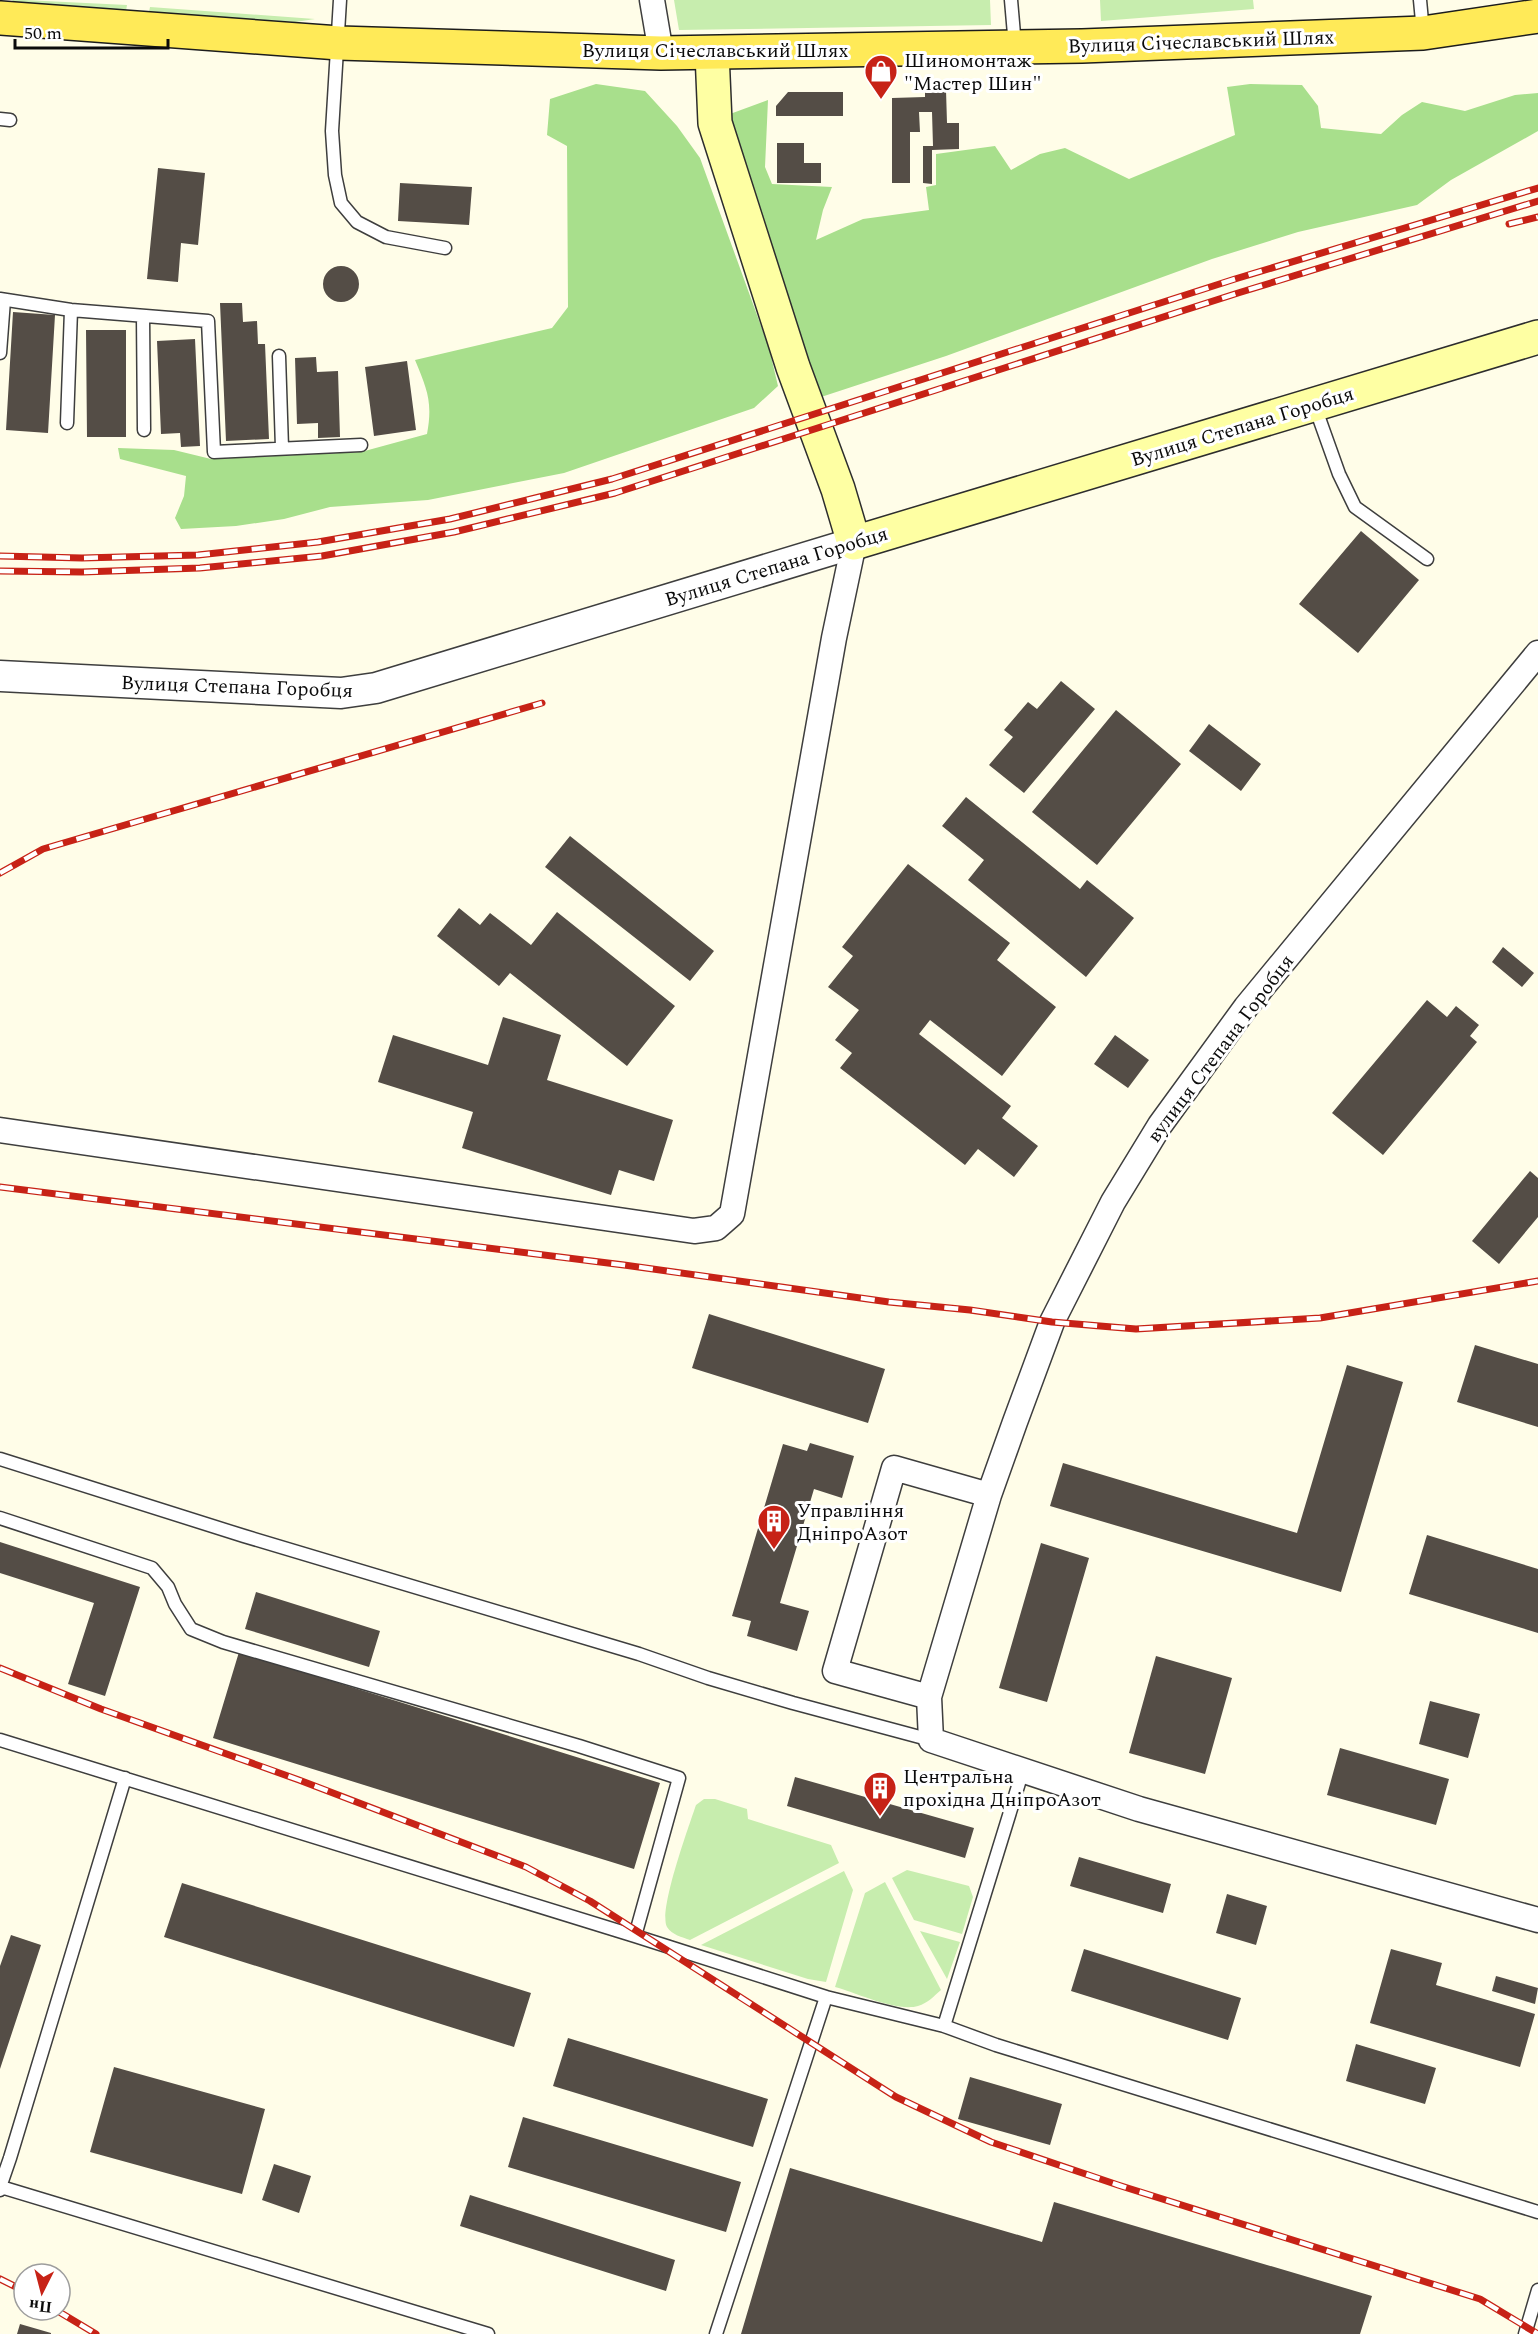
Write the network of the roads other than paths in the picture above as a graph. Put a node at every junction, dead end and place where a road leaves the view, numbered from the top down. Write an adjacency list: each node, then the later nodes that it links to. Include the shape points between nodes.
1 (340, 0): 8 (lane)
2 (652, 0): 11 (street)
3 (1011, 0): 9 (lane)
4 (1420, 0): 7 (lane)
5 (1538, 16): 7 (main road, Вулиця Січеславський Шлях)
6 (0, 18): 8 (main road, Вулиця Січеславський Шлях)
7 (1423, 33): 9 (main road, Вулиця Січеславський Шлях)
8 (339, 43): 11 (main road, Вулиця Січеславський Шлях); 12 (lane, via 332,131 341,203 357,222 386,237)
9 (1015, 47): 10 (main road, Вулиця Січеславський Шлях)
10 (712, 52): 11 (main road, Вулиця Січеславський Шлях); 24 (main road, via 715,123)
11 (662, 53)
12 (445, 248)
13 (2, 299): 14 (lane); 17 (lane)
14 (71, 310): 15 (lane); 20 (lane)
15 (143, 316): 21 (lane); 23 (lane, via 208,321 214,452)
16 (1538, 337): 19 (main road, Вулиця Степана Горобця)
17 (0, 353)
18 (279, 356): 23 (lane)
19 (1314, 404): 24 (main road, Вулиця Степана Горобця); 25 (lane, via 1355,507)
20 (68, 423)
21 (144, 430)
22 (361, 445): 23 (lane)
23 (282, 448)
24 (854, 543): 27 (street, Вулиця Степана Горобця, via 376,688 341,693); 28 (street, via 732,1214 716,1228 694,1231)
25 (1427, 559)
26 (1538, 653): 30 (street, вулиця Степана Горобця, via 1253,998 1160,1125 1113,1202 1052,1322)
27 (0, 676)
28 (0, 1130)
29 (0, 1460): 34 (lane, via 708,1678)
30 (989, 1495): 32 (street, вулиця Степана Горобця); 32 (street, via 894,1468 835,1671)
31 (0, 1518): 38 (lane, via 152,1568 168,1587 191,1629 223,1642 679,1778)
32 (929, 1698): 34 (street)
33 (0, 1740): 36 (lane)
34 (932, 1740): 35 (street)
35 (1023, 1770): 37 (street, via 1139,1809); 40 (lane)
36 (124, 1778): 38 (lane); 41 (lane)
37 (1538, 1920)
38 (635, 1936): 39 (lane)
39 (826, 1997): 40 (lane); 45 (lane)
40 (944, 2026): 42 (lane)
41 (0, 2188): 44 (lane)
42 (1538, 2212)
43 (1538, 2290): 46 (lane)
44 (488, 2334)
45 (716, 2334)
46 (1525, 2334)

